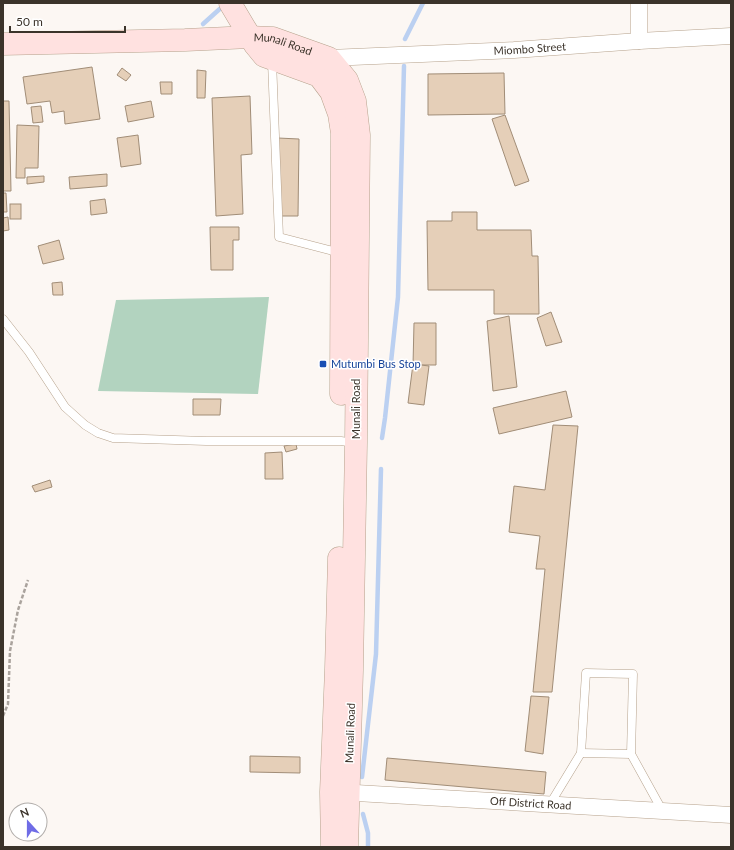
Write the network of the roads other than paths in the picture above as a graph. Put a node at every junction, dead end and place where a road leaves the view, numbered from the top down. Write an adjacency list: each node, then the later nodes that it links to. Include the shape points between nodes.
1 (230, 3): 4 (main road)
2 (639, 3): 5 (street)
3 (731, 36): 5 (street, Miombo Street)
4 (250, 37): 6 (main road); 7 (main road, Munali Road, via 273,38); 8 (main road, Munali Road, via 264,56)
5 (639, 41): 7 (street, Miombo Street, via 514,50)
6 (3, 44)
7 (329, 58): 11 (main road, Munali Road, via 347,80 355,101 359,135)
8 (272, 59): 9 (main road, Munali Road, via 319,76 330,92 339,114 342,133); 9 (lane, via 279,237)
9 (342, 253): 11 (main road, Munali Road)
10 (3, 319): 11 (lane, via 66,407 98,433 113,438)
11 (349, 442): 14 (main road, Munali Road, via 336,669)
12 (581, 753): 13 (lane); 13 (lane, via 586,673 633,674); 15 (lane)
13 (631, 754): 16 (lane)
14 (340, 792): 15 (street, Off District Road); 18 (main road, Munali Road); 19 (main road, Munali Road)
15 (550, 804): 16 (street, Off District Road)
16 (662, 810): 17 (street, Off District Road)
17 (731, 815)
18 (332, 847)
19 (347, 847)

